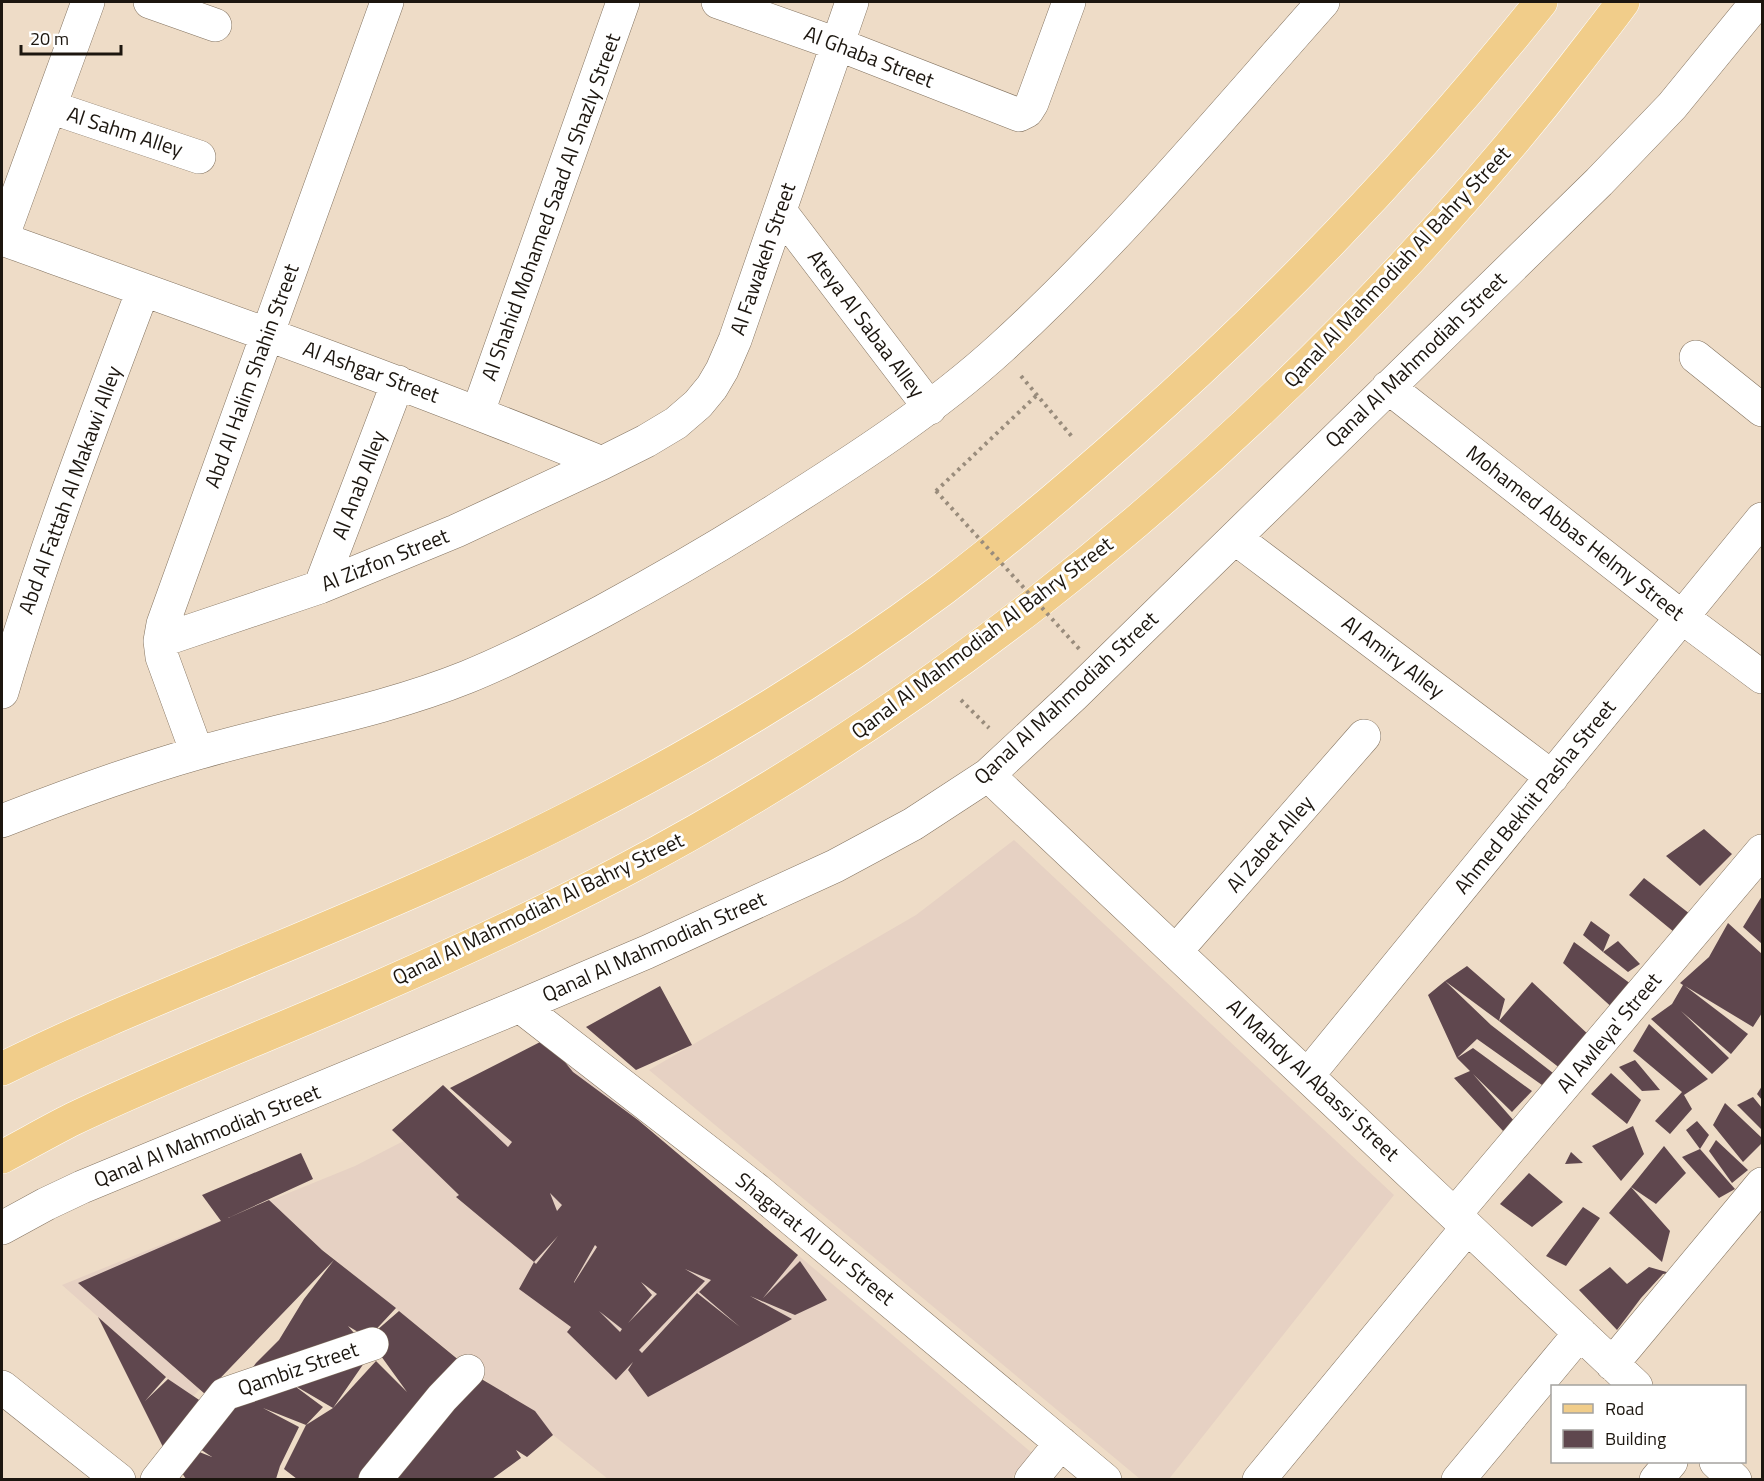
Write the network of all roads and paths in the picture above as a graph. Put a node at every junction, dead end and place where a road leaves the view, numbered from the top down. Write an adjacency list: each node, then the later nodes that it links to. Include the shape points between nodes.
1 (88, 2): 14 (street)
2 (150, 2): 12 (street)
3 (387, 2): 19 (street, Abd Al Halim Shahin Street)
4 (623, 2): 27 (street, Al Shahid Mohamed Saad Al Shazly Street)
5 (718, 2): 13 (street, Al Ghaba Street)
6 (852, 2): 13 (street, Al Fawakeh Street)
7 (1069, 2): 13 (street, Al Ghaba Street, via 1032,103 1018,116)
8 (1323, 2): 20 (street, via 1070,284)
9 (1541, 2): 29 (main road, via 1432,133 1307,268 1208,365)
10 (1623, 4): 36 (main road, Qanal Al Mahmodiah Al Bahry Street, via 1450,216 1360,314 1167,496 1065,582)
11 (1753, 21): 23 (street, Qanal Al Mahmodiah Street, via 1599,182)
12 (215, 25)
13 (837, 44): 16 (street, Al Fawakeh Street)
14 (50, 107): 15 (street, Al Sahm Alley); 17 (street)
15 (200, 157)
16 (780, 211): 25 (street, Ateya Al Sabaa Alley); 28 (street, Al Fawakeh Street, via 735,340 712,387 676,423)
17 (2, 239): 18 (street, Al Ashgar Street)
18 (143, 290): 19 (street, Al Ashgar Street); 38 (street, Abd Al Fattah Al Makawi Alley, via 86,442)
19 (267, 334): 22 (street, Al Ashgar Street); 34 (street, Abd Al Halim Shahin Street)
20 (999, 350): 24 (path); 25 (street)
21 (1696, 357): 26 (street)
22 (398, 382): 27 (street, Al Ashgar Street); 32 (street, Al Anab Alley)
23 (1388, 387): 31 (street, Qanal Al Mahmodiah Street); 33 (street, Mohamed Abbas Helmy Street)
24 (1037, 395): 29 (path); 35 (path, bridge, via 936,491)
25 (930, 408): 41 (street, via 740,533 515,657 411,698)
26 (1762, 410)
27 (478, 412): 28 (street, Al Ashgar Street)
28 (603, 463): 32 (street, Al Zizfon Street, via 456,531)
29 (1096, 464): 48 (main road, via 1024,526 893,624 766,708 675,761 488,858 100,1023)
30 (1762, 519): 33 (street, Ahmed Bekhit Pasha Street)
31 (1235, 538): 40 (street, Qanal Al Mahmodiah Street); 43 (street, Al Amiry Alley)
32 (320, 587): 34 (street, Al Zizfon Street)
33 (1683, 618): 37 (street, Mohamed Abbas Helmy Street); 43 (street, Ahmed Bekhit Pasha Street)
34 (160, 640): 41 (street, Abd Al Halim Shahin Street, via 162,657)
35 (1082, 652)
36 (938, 677): 40 (path); 50 (main road, Qanal Al Mahmodiah Al Bahry Street, via 840,744 621,872 394,980 72,1120)
37 (1762, 677)
38 (2, 692)
39 (1364, 736): 46 (street, Al Zabet Alley)
40 (1014, 752): 42 (street, Qanal Al Mahmodiah Street)
41 (197, 753): 44 (street)
42 (988, 775): 46 (street, Al Mahdy Al Abassi Street); 47 (street, Qanal Al Mahmodiah Street, via 913,824 845,861)
43 (1552, 777): 49 (street, Ahmed Bekhit Pasha Street)
44 (2, 821)
45 (1762, 851): 52 (street, Al Awleya' Street)
46 (1176, 951): 49 (street, Al Mahdy Al Abassi Street)
47 (520, 1006): 53 (street, Qanal Al Mahmodiah Street, via 82,1187); 60 (street, Shagarat Al Dur Street, via 757,1190)
48 (2, 1070)
49 (1308, 1075): 52 (street, Al Mahdy Al Abassi Street)
50 (2, 1157)
51 (1762, 1184): 56 (street)
52 (1461, 1221): 54 (street, Al Mahdy Al Abassi Street); 68 (street, Al Awleya' Street)
53 (2, 1228)
54 (1580, 1333): 56 (street, Al Mahdy Al Abassi Street); 69 (street)
55 (372, 1344): 64 (street, Qambiz Street, via 225,1394)
56 (1612, 1364): 58 (street, Al Mahdy Al Abassi Street)
57 (468, 1371): 65 (street)
58 (1635, 1385)
59 (2, 1387): 63 (street)
60 (1061, 1443): 66 (street); 67 (street, Shagarat Al Dur Street)
61 (1669, 1463): 70 (street)
62 (1718, 1463): 71 (street)
63 (119, 1479)
64 (158, 1479)
65 (375, 1479)
66 (1031, 1479)
67 (1105, 1479)
68 (1259, 1479)
69 (1458, 1479)
70 (1656, 1479)
71 (1735, 1479)

